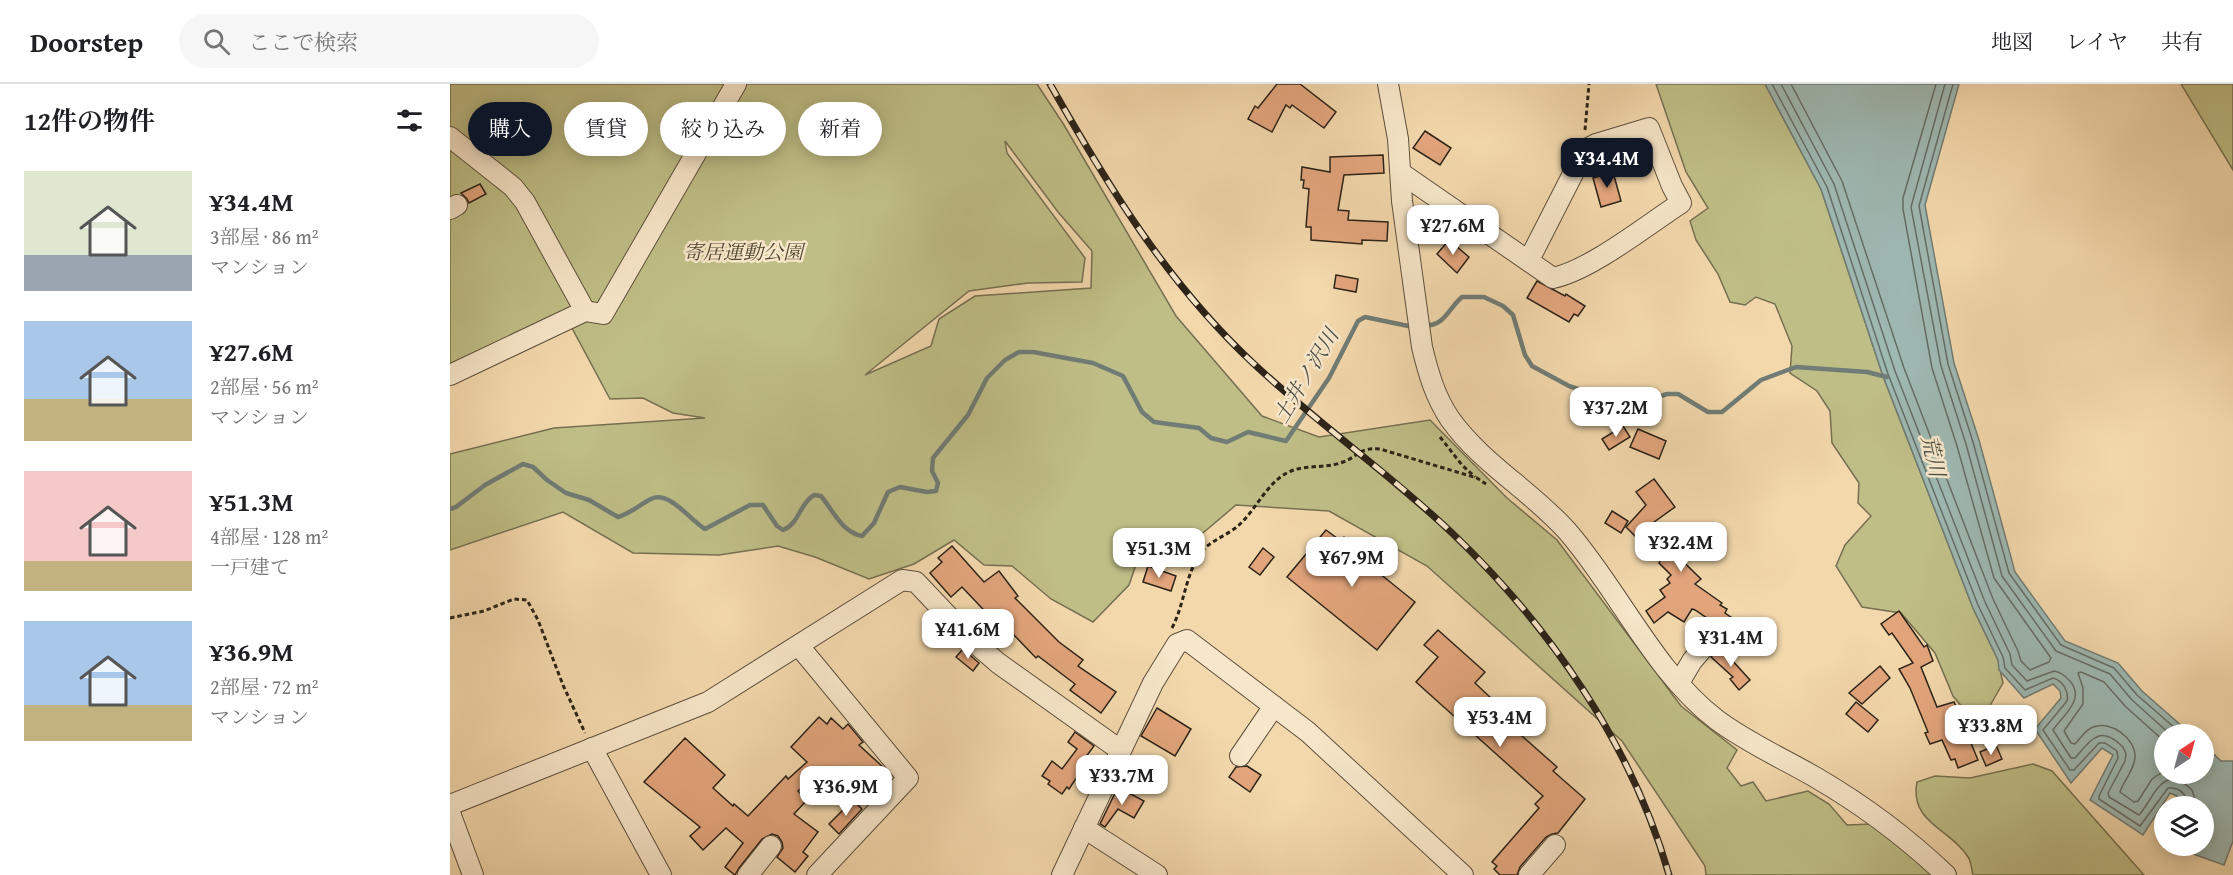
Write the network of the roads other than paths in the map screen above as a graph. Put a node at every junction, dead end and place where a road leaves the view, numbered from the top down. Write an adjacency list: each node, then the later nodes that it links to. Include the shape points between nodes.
1 (736, 84): 6 (street, via 603,314)
2 (1388, 84): 4 (street)
3 (450, 137): 6 (street, via 513,186)
4 (1401, 173): 5 (street); 10 (street, via 1422,347 1431,380 1450,418 1485,457 1568,532)
5 (1529, 260): 5 (street, via 1553,278 1564,276 1681,203 1649,128 1583,151)
6 (585, 310): 7 (street)
7 (450, 375)
8 (1715, 634): 10 (street)
9 (799, 645): 12 (street, via 708,702); 13 (street, via 902,579 916,582 998,663); 23 (street, via 908,778)
10 (1679, 683): 28 (street, via 1717,720 1871,812 1911,841)
11 (1274, 706): 13 (street, via 1186,640 1176,644 1153,682); 14 (street); 26 (street, via 1308,732)
12 (592, 748): 15 (street); 21 (street)
13 (1120, 750): 17 (street)
14 (1240, 756)
15 (450, 805)
16 (450, 813): 20 (street)
17 (1084, 828): 24 (street); 25 (street)
18 (1555, 845): 27 (street)
19 (771, 846): 22 (street)
20 (473, 875)
21 (661, 875)
22 (748, 875)
23 (817, 875)
24 (1062, 875)
25 (1157, 875)
26 (1463, 875)
27 (1529, 875)
28 (1946, 875)

